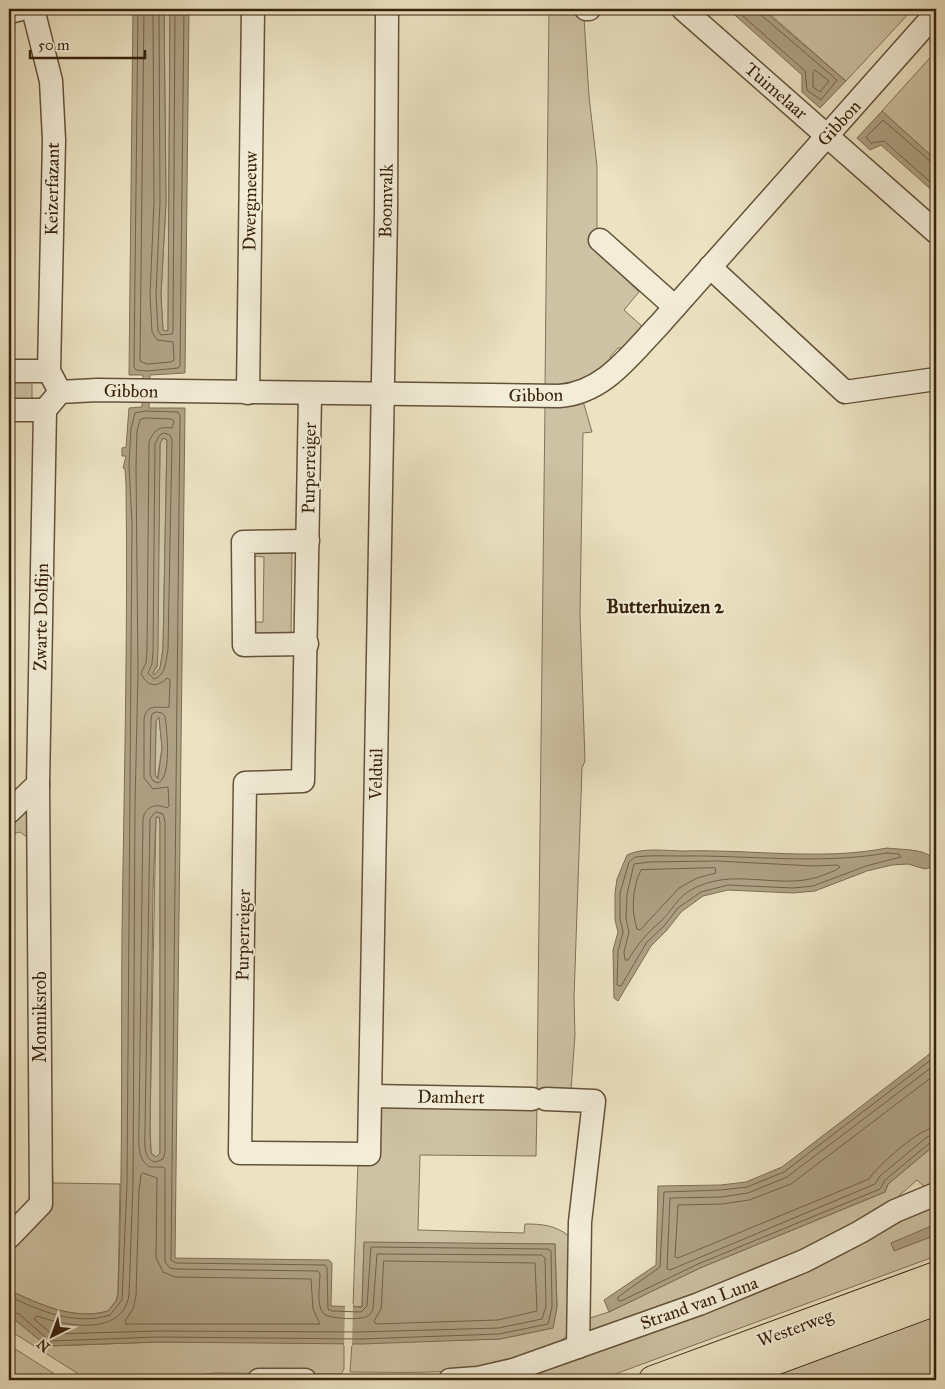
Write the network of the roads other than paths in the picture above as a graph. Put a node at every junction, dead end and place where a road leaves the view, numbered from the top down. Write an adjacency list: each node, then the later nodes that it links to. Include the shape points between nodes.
1 (252, 9): 15 (street, Dwergmeeuw)
2 (387, 9): 17 (street, Boomvalk)
3 (683, 9): 6 (street, Tuimelaar)
4 (19, 10): 12 (street, Keizerfazant, via 51,81 54,140)
5 (936, 13): 6 (street, Gibbon)
6 (827, 136): 7 (street, Tuimelaar); 9 (street, Gibbon)
7 (936, 232)
8 (600, 240): 10 (street)
9 (710, 268): 10 (street, Gibbon); 13 (street, via 845,392)
10 (675, 307): 17 (street, Gibbon, via 616,371 579,393 559,396)
11 (9, 371): 12 (street)
12 (49, 371): 14 (street)
13 (936, 379)
14 (60, 392): 15 (street, Gibbon); 19 (street)
15 (248, 393): 16 (street, Gibbon)
16 (310, 394): 17 (street, Gibbon); 20 (street, Purperreiger)
17 (382, 394): 24 (street, Velduil)
18 (9, 410): 19 (street)
19 (45, 410): 22 (street, Zwarte Dolfijn)
20 (308, 541): 21 (street, Purperreiger); 21 (street, via 243,542 244,645)
21 (307, 644): 25 (street, Purperreiger, via 303,781 245,783 240,1153)
22 (38, 784): 23 (street); 27 (street, Monniksrob, via 41,1204)
23 (9, 812)
24 (371, 1096): 25 (street, Velduil); 30 (street, Damhert, via 594,1100 580,1222)
25 (369, 1154)
26 (936, 1194): 30 (street, Strand van Luna, via 895,1211 860,1232 762,1279)
27 (9, 1236)
28 (936, 1276): 34 (main road, Westerweg)
29 (936, 1301): 35 (main road, Westerweg)
30 (578, 1347): 33 (street, Strand van Luna, via 513,1370)
31 (259, 1380): 32 (street)
32 (305, 1380)
33 (450, 1380)
34 (653, 1380)
35 (723, 1380)

